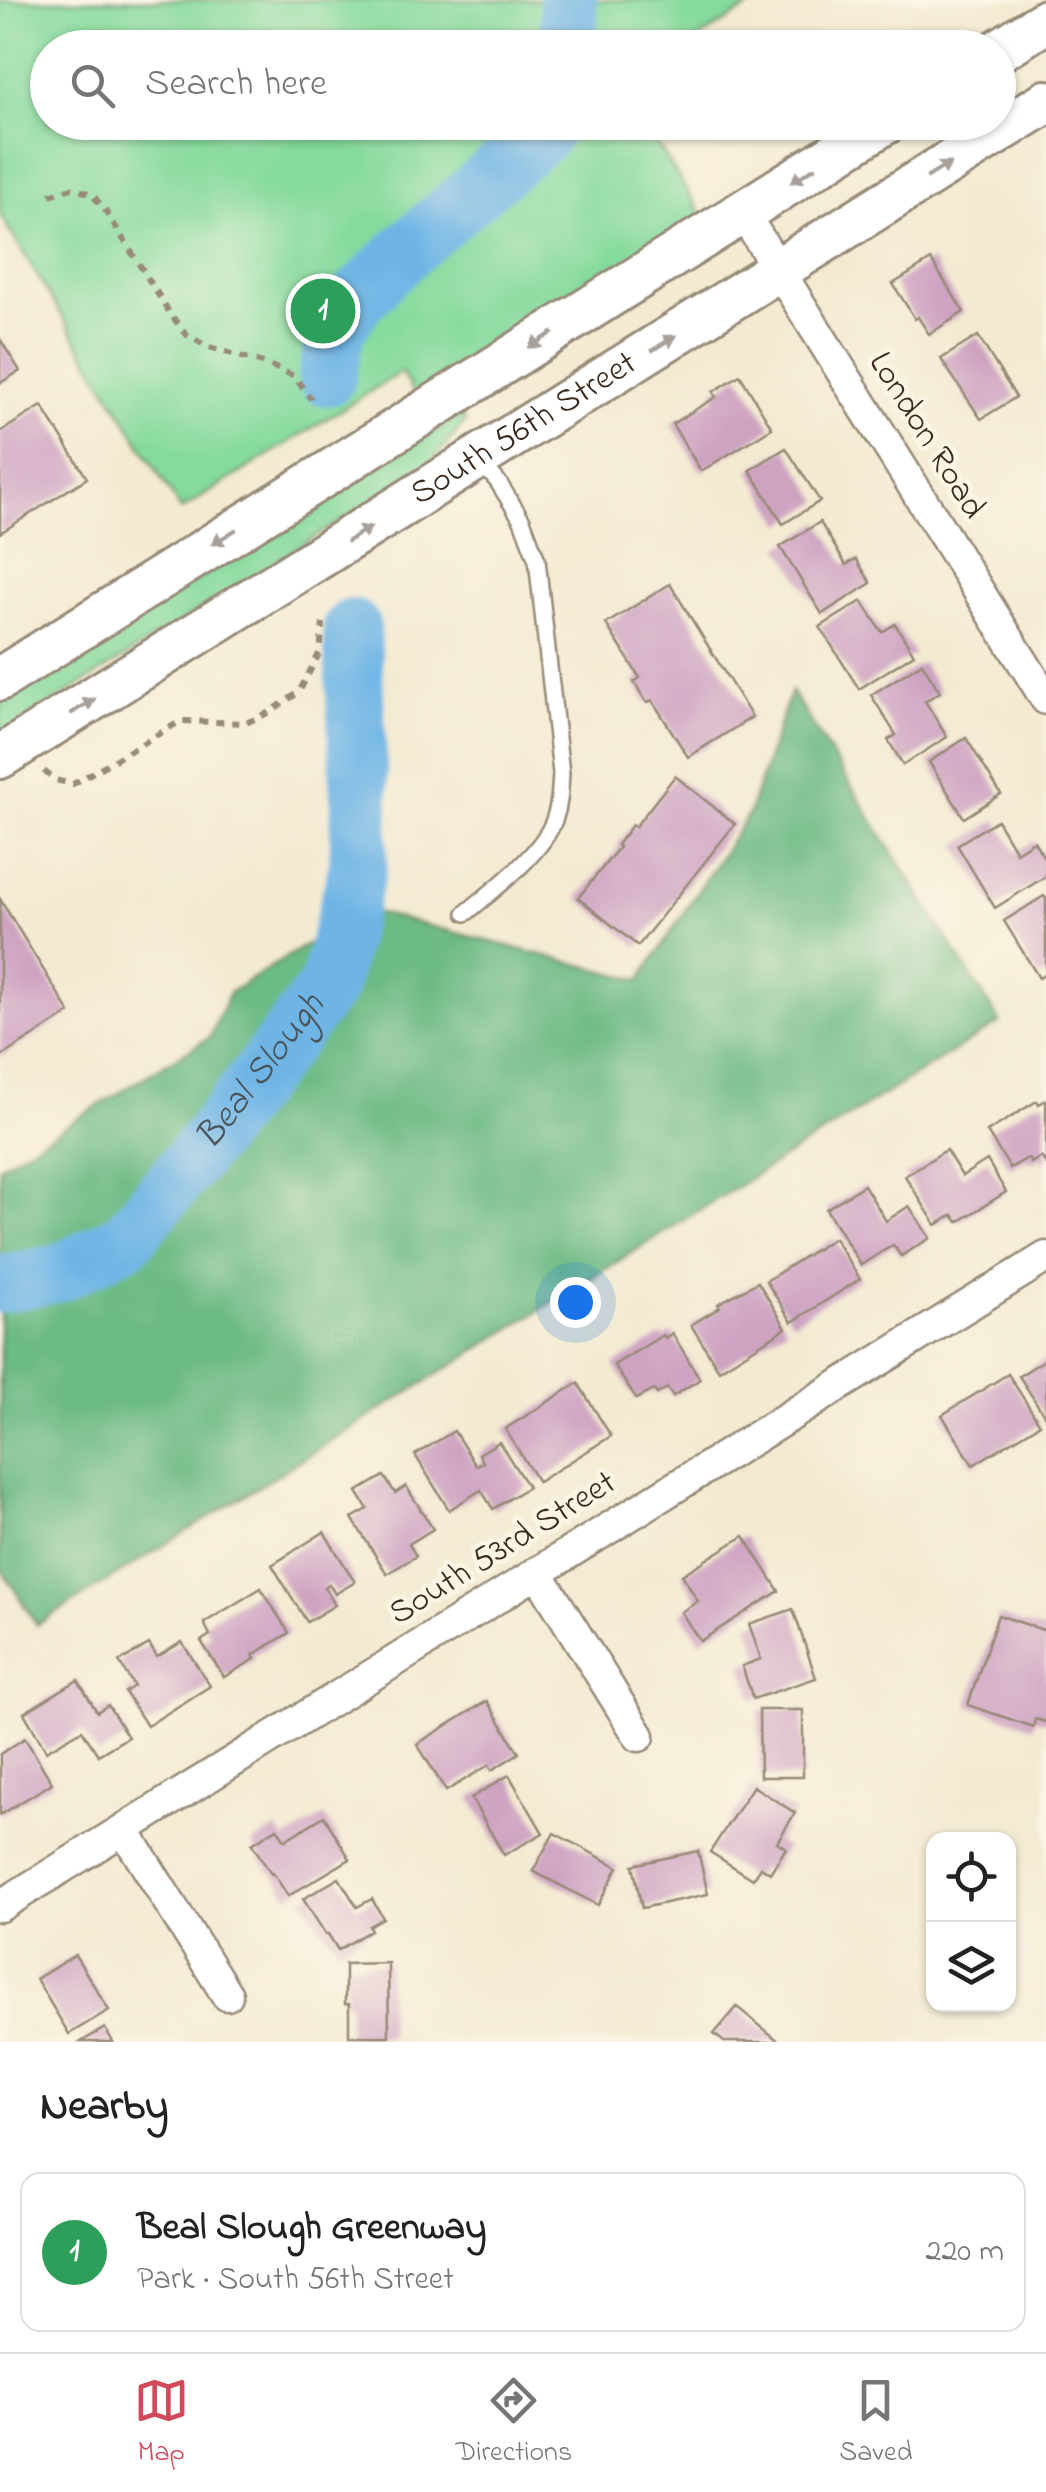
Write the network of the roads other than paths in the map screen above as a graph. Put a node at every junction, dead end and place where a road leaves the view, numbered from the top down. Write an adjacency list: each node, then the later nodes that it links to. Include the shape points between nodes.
1 (1046, 21): 2 (main road)
2 (1016, 40)
3 (1046, 102): 4 (main road, South 56th Street, one-way to 3)
4 (1016, 121)
5 (858, 140): 7 (main road, South 56th Street, one-way to 7)
6 (986, 140): 8 (main road, South 56th Street, one-way to 6)
7 (743, 213): 8 (street, London Road); 10 (main road, South 56th Street, one-way to 10)
8 (779, 271): 9 (main road, South 56th Street, one-way to 8); 11 (street, London Road)
9 (478, 459): 12 (main road, South 56th Street, one-way to 9); 13 (lane, via 522,520 537,560 561,773 554,824 509,877)
10 (0, 679)
11 (1046, 699)
12 (20, 762)
13 (466, 913)
14 (1046, 1257): 15 (street, South 53rd Street)
15 (537, 1572): 16 (street); 17 (street, South 53rd Street)
16 (639, 1736)
17 (124, 1830): 18 (street, South 53rd Street); 19 (street)
18 (0, 1906)
19 (227, 1995)

